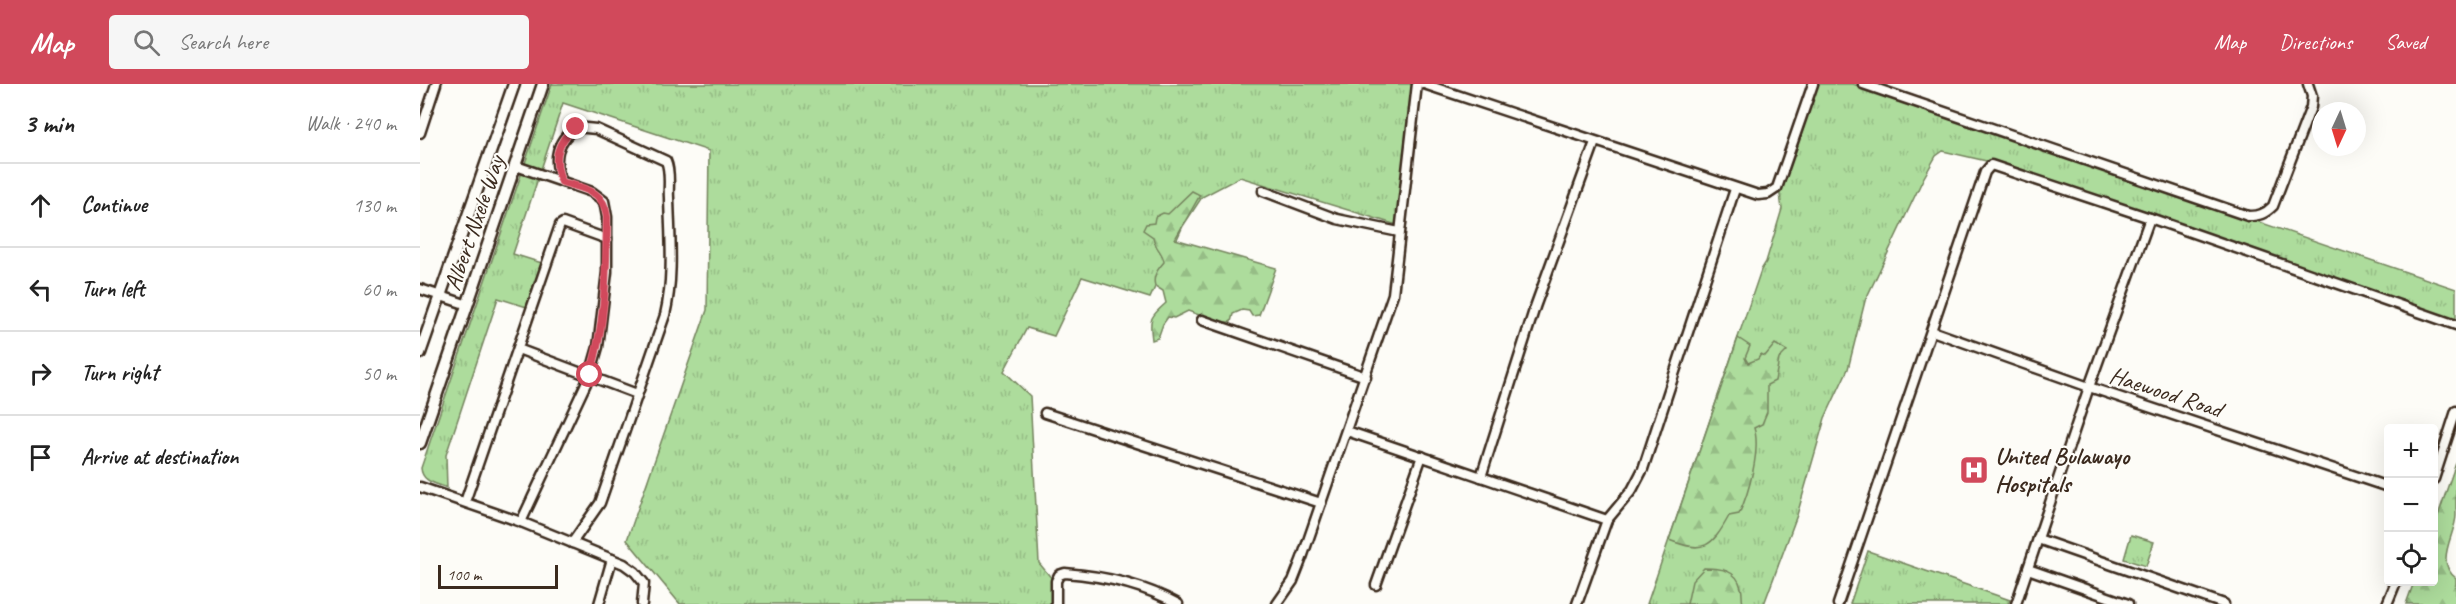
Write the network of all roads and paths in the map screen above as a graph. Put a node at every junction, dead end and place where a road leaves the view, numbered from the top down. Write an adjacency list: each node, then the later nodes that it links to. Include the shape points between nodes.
1 (436, 84): 10 (street)
2 (514, 84): 20 (main road, Albert Nxele Way)
3 (543, 84): 12 (main road, Albert Nxele Way)
4 (1417, 84): 17 (street)
5 (1424, 84): 11 (street)
6 (1813, 84): 14 (street, via 1777,188 1758,195)
7 (1863, 84): 9 (street)
8 (2308, 84): 9 (street, via 2311,107 2273,206 2259,216 2248,216)
9 (1882, 87)
10 (420, 134)
11 (1595, 142): 14 (street); 36 (street, via 1535,307)
12 (516, 166): 13 (street); 21 (main road, Albert Nxele Way)
13 (562, 182): 18 (street, via 592,192 604,201); 30 (street, via 556,160 564,136 576,127 596,129 667,163 669,299)
14 (1735, 189): 42 (street, via 1643,469 1632,490)
15 (1263, 191): 17 (street, via 1337,219)
16 (2150, 218): 23 (street); 24 (street, via 1991,165 1985,172); 29 (street)
17 (1399, 232): 28 (street, via 1393,294)
18 (606, 239): 25 (street, via 560,225); 27 (street, via 604,310)
19 (420, 289): 20 (street)
20 (439, 295): 21 (street); 26 (main road, Albert Nxele Way)
21 (468, 305): 34 (main road, Albert Nxele Way)
22 (1202, 320): 28 (street)
23 (2456, 325)
24 (1932, 331): 29 (street, Haewood Road); 56 (street)
25 (518, 349): 27 (street); 40 (street)
26 (420, 353)
27 (590, 375): 30 (street); 43 (street)
28 (1366, 377): 33 (street)
29 (2089, 387): 38 (street, Haewood Road); 44 (street)
30 (637, 394): 45 (street, via 600,503)
31 (2456, 411): 37 (street)
32 (1045, 412): 41 (street)
33 (1347, 431): 35 (street); 41 (street)
34 (420, 443)
35 (1422, 456): 36 (street); 48 (street)
36 (1481, 477): 42 (street)
37 (2433, 478)
38 (2384, 486)
39 (420, 487): 40 (street)
40 (465, 502): 43 (street)
41 (1321, 503): 54 (street, via 1293,580)
42 (1607, 520): 55 (street)
43 (521, 522): 45 (street)
44 (2038, 540): 47 (street); 59 (street)
45 (572, 543): 46 (street)
46 (612, 559): 50 (street); 51 (street, via 635,572 644,583)
47 (2028, 569): 57 (street); 58 (street)
48 (1376, 585)
49 (2394, 586): 60 (street)
50 (599, 604)
51 (642, 604)
52 (1056, 604): 53 (street, via 1056,581 1065,573 1121,582)
53 (1178, 604)
54 (1277, 604)
55 (1577, 604)
56 (1838, 604)
57 (2016, 604)
58 (2128, 604)
59 (2224, 604)
60 (2387, 604)

